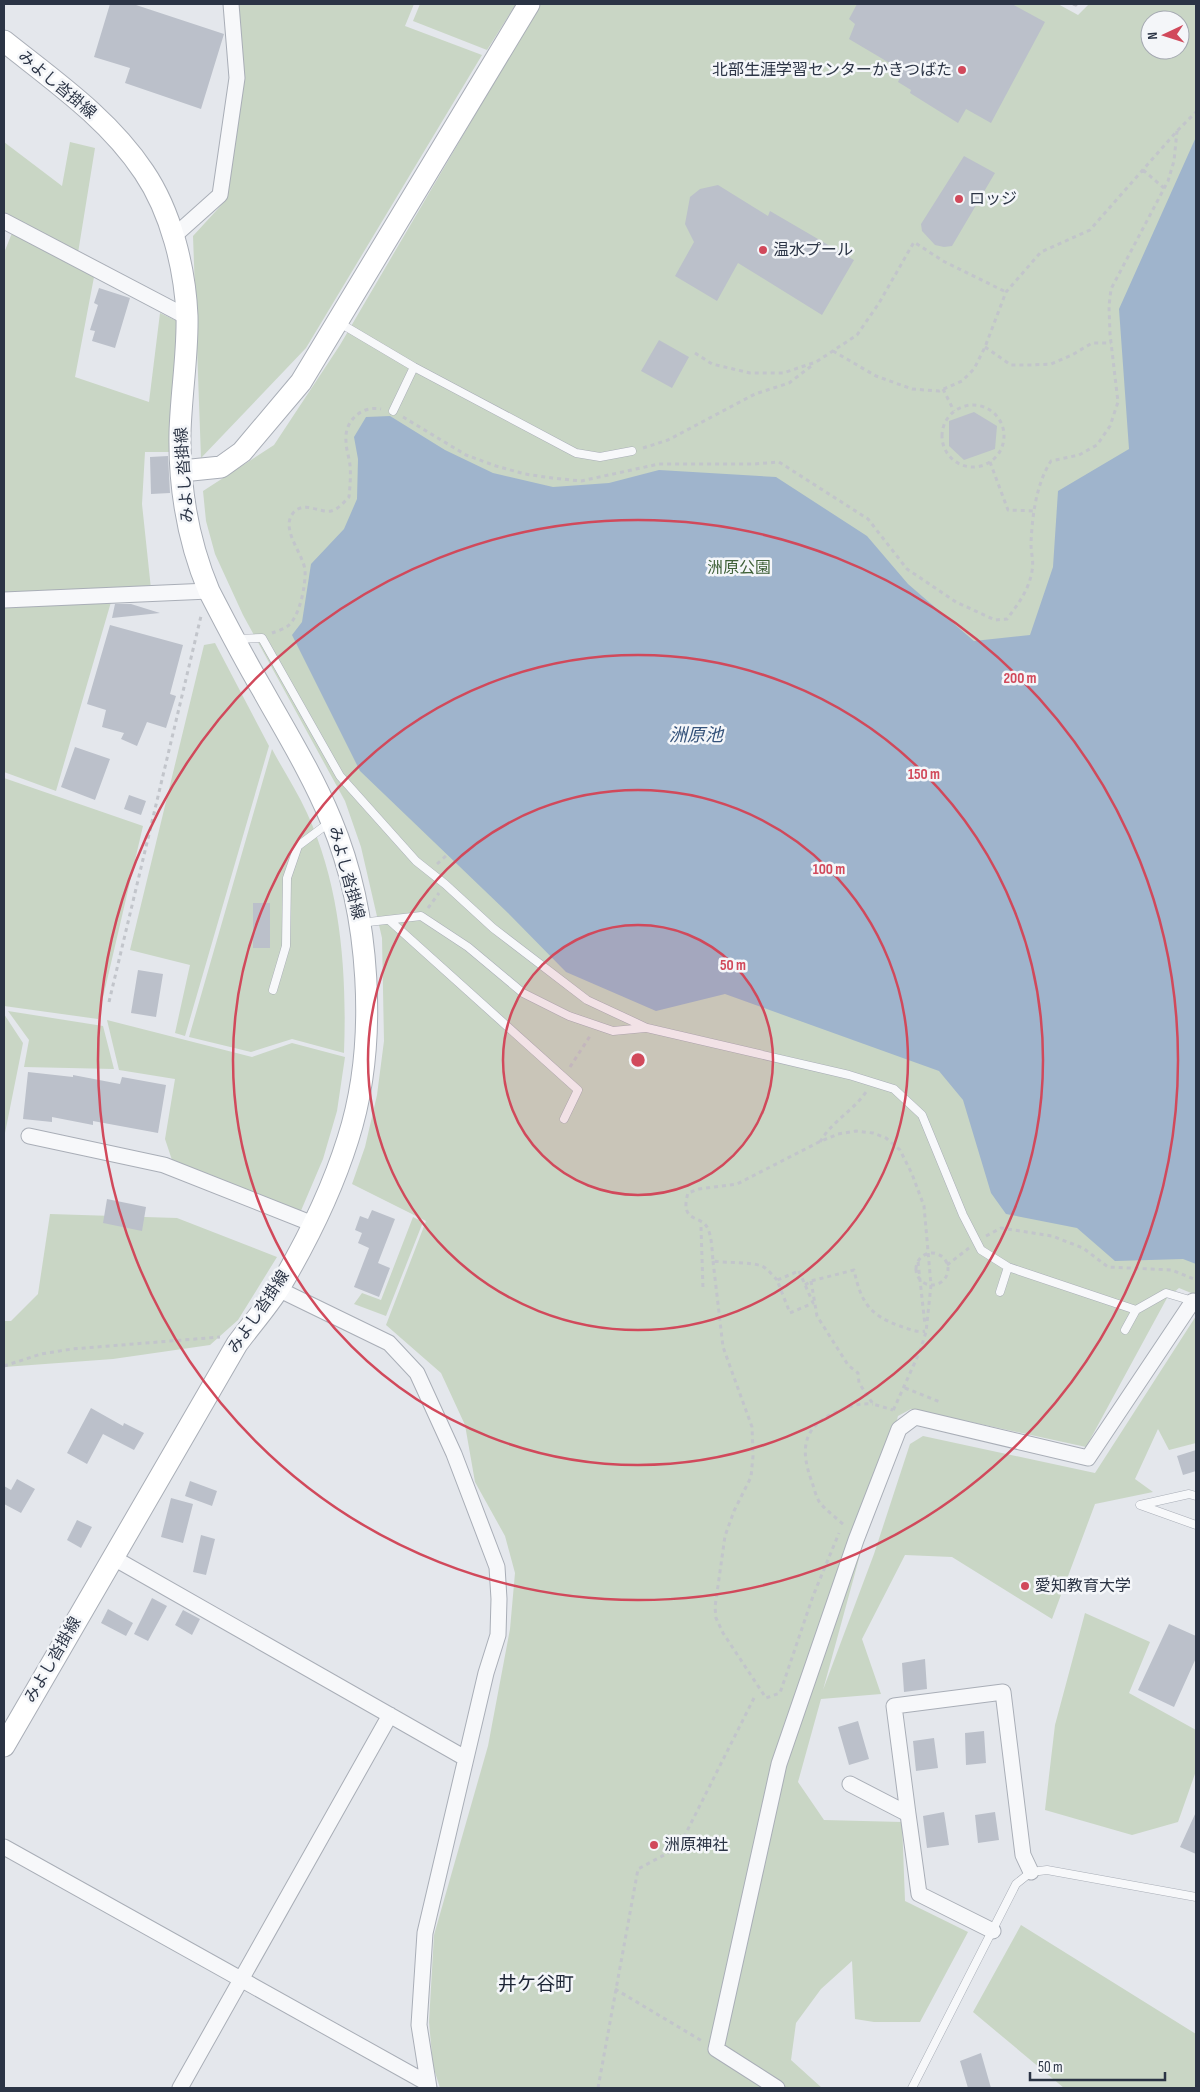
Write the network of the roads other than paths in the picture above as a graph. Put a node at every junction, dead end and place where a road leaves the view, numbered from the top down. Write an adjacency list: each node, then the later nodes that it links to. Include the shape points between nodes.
1 (231, 4): 5 (street, via 237,78 220,195)
2 (530, 4): 7 (main road)
3 (4, 41): 5 (main road, みよし沓掛線, via 82,103 113,134 144,173)
4 (5, 227): 6 (street)
5 (173, 236): 6 (main road, みよし沓掛線, via 184,283)
6 (187, 317): 11 (main road, みよし沓掛線, via 180,434)
7 (338, 322): 8 (lane); 11 (main road, via 301,382 242,452 221,467)
8 (414, 367): 9 (lane); 10 (lane, via 576,453 600,457)
9 (393, 411)
10 (632, 451)
11 (182, 471): 12 (main road, みよし沓掛線, via 188,531)
12 (209, 591): 13 (street); 14 (main road, みよし沓掛線)
13 (4, 600)
14 (233, 639): 15 (main road, みよし沓掛線, via 305,765); 19 (lane, via 262,638 340,776 416,861 493,928 587,1000)
15 (331, 821): 17 (main road, みよし沓掛線, via 350,876); 18 (lane, via 298,846 287,878 286,946)
16 (390, 920): 17 (lane); 19 (lane, via 421,916 468,947 523,993 569,1016 614,1031); 20 (lane, via 578,1090)
17 (360, 923): 22 (main road, みよし沓掛線, via 367,1002 358,1094 349,1137)
18 (273, 990)
19 (647, 1028): 23 (lane, via 849,1075 894,1089 922,1115 981,1250)
20 (564, 1119)
21 (29, 1136): 22 (street, via 164,1165)
22 (313, 1224): 24 (main road, みよし沓掛線)
23 (1008, 1267): 25 (lane); 27 (lane)
24 (278, 1289): 31 (main road, みよし沓掛線, via 237,1344); 34 (street, via 389,1344 418,1373 454,1454 497,1567 499,1599 498,1636)
25 (1000, 1292)
26 (1195, 1302): 27 (lane, via 1166,1293); 44 (street, via 1088,1458 915,1417 899,1429 856,1540 779,1764 716,2049)
27 (1136, 1310): 28 (lane)
28 (1125, 1330)
29 (1196, 1496): 30 (lane, via 1189,1494 1140,1505)
30 (1196, 1526)
31 (112, 1557): 32 (street); 33 (main road, みよし沓掛線)
32 (390, 1715): 34 (street); 41 (street)
33 (4, 1746)
34 (465, 1758): 42 (street, via 425,1934 419,2025)
35 (850, 1784): 36 (street)
36 (908, 1814): 38 (street, via 894,1706 1003,1692 1023,1855); 40 (street, via 919,1894)
37 (4, 1847): 41 (street)
38 (1031, 1872): 39 (lane, via 1047,1870); 40 (lane, via 1016,1884)
39 (1196, 1898)
40 (993, 1931): 45 (lane)
41 (241, 1980): 42 (street); 43 (street)
42 (428, 2085)
43 (180, 2088)
44 (777, 2088)
45 (912, 2088)

